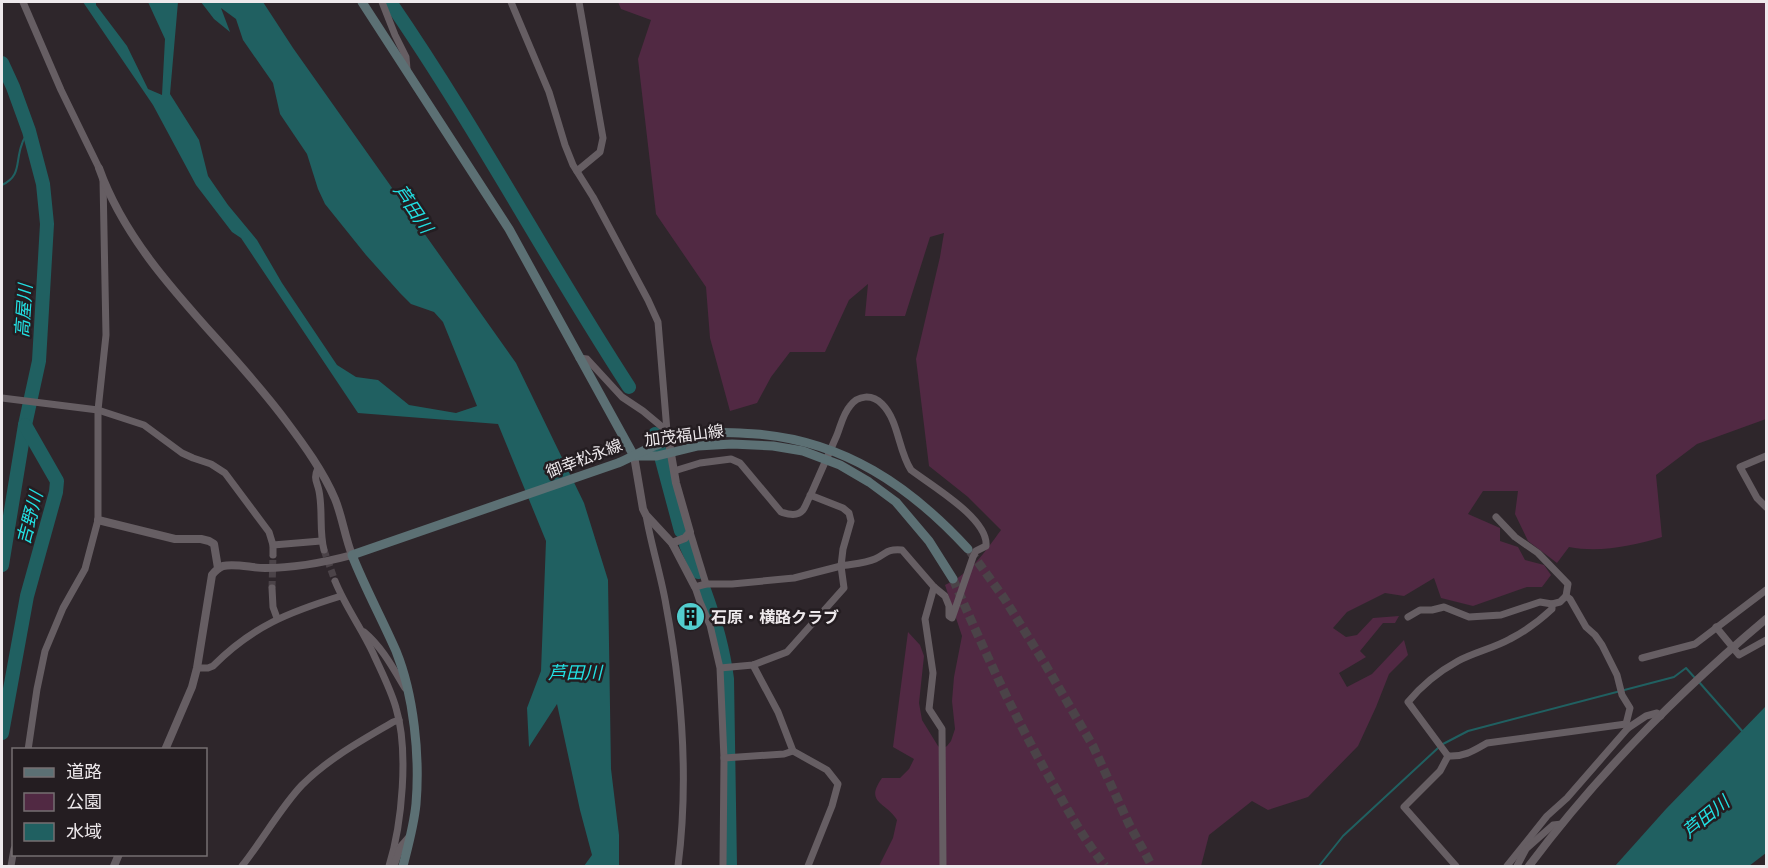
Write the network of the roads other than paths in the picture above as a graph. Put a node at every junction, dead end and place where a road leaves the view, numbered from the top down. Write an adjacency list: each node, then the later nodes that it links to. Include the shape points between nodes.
1 (22, 2): 7 (street)
2 (362, 2): 6 (main road, 御幸松永線)
3 (382, 2): 6 (street, via 406,57)
4 (511, 2): 8 (street)
5 (579, 2): 8 (street, via 603,138 600,152)
6 (407, 70): 10 (main road, 御幸松永線, via 509,229)
7 (99, 168): 9 (street)
8 (577, 171): 13 (street, via 658,322)
9 (103, 180): 12 (street, via 106,335); 16 (street, via 145,254 258,385)
10 (579, 358): 13 (street, via 587,359 622,397); 14 (main road, 御幸松永線)
11 (2, 398): 12 (street)
12 (97, 410): 22 (street); 26 (street, via 144,425 182,453 225,473 269,532)
13 (667, 431): 17 (street)
14 (634, 456): 20 (street); 27 (main road, 加茂福山線, via 653,446 729,432 813,443 875,472 919,501); 30 (main road, 御幸松永線); 33 (main road, 加茂福山線, via 732,444 803,451 840,465 896,502 929,541)
15 (1767, 456): 19 (street, via 1740,467 1757,498)
16 (318, 468): 24 (street, via 314,477 321,503); 30 (street, via 335,500)
17 (674, 471): 18 (street, via 731,459 740,463 782,512 789,514 803,510); 23 (street)
18 (810, 495): 31 (street, via 849,513 851,521); 37 (street, via 847,411 858,399 873,398 880,402 891,417 906,464 970,514 987,539 986,546 973,557 952,618 945,596)
19 (1767, 507)
20 (646, 515): 25 (street); 69 (street, via 677,669 683,787)
21 (1496, 518): 41 (street, via 1569,584)
22 (98, 520): 32 (street, via 176,539 209,541 214,544); 58 (street, via 85,569 45,651)
23 (690, 532): 25 (street); 35 (street)
24 (321, 541): 26 (street); 28 (street)
25 (672, 543): 36 (street)
26 (273, 545): 29 (street)
27 (968, 549)
28 (324, 550)
29 (273, 555)
30 (352, 555): 32 (street, via 292,568); 54 (main road, via 396,652)
31 (842, 566): 35 (street, via 794,578); 37 (street, via 902,550); 51 (street, via 844,588 791,649)
32 (218, 568): 53 (street, via 212,574)
33 (953, 579)
34 (334, 581): 40 (street)
35 (706, 584): 36 (street)
36 (695, 587): 52 (street)
37 (934, 587): 72 (street, via 925,619 933,673 929,709 942,729)
38 (272, 588): 44 (street)
39 (1767, 590): 46 (street)
40 (341, 596): 44 (street); 47 (street)
41 (1566, 596): 42 (street); 57 (street, via 1586,627 1596,635 1617,675 1630,708)
42 (1552, 604): 43 (street, via 1540,602 1501,615 1469,617 1444,607 1420,610); 61 (street, via 1552,609 1539,621 1510,640 1459,660 1434,676 1408,702)
43 (1408, 617)
44 (277, 618): 53 (street, via 241,641 213,666)
45 (1767, 619): 49 (street)
46 (1716, 627): 49 (street); 50 (street, via 1695,644)
47 (359, 629): 54 (street, via 388,659); 56 (street)
48 (1767, 640): 49 (street, via 1739,655)
49 (1733, 647): 55 (street)
50 (1642, 658)
51 (753, 665): 52 (street); 60 (street)
52 (723, 667): 62 (street)
53 (197, 668): 59 (street)
54 (409, 695): 64 (main road, via 417,769)
55 (1660, 716): 57 (street, via 1646,716); 63 (street)
56 (399, 720): 66 (street, via 323,765 301,787); 67 (street, via 402,793)
57 (1627, 726): 61 (street, via 1487,742 1460,757); 65 (street, via 1547,816)
58 (28, 748)
59 (166, 748)
60 (793, 751): 62 (street); 71 (street, via 827,770 838,784)
61 (1445, 753): 73 (street, via 1440,771 1404,807)
62 (724, 758): 70 (street)
63 (1562, 824): 65 (street, via 1553,825); 76 (street)
64 (410, 837): 67 (street, via 401,846); 68 (main road)
65 (1525, 848): 74 (street); 75 (street)
66 (242, 867)
67 (392, 867)
68 (403, 867)
69 (678, 867)
70 (723, 867)
71 (808, 867)
72 (943, 867)
73 (1456, 867)
74 (1507, 867)
75 (1517, 867)
76 (1529, 867)

